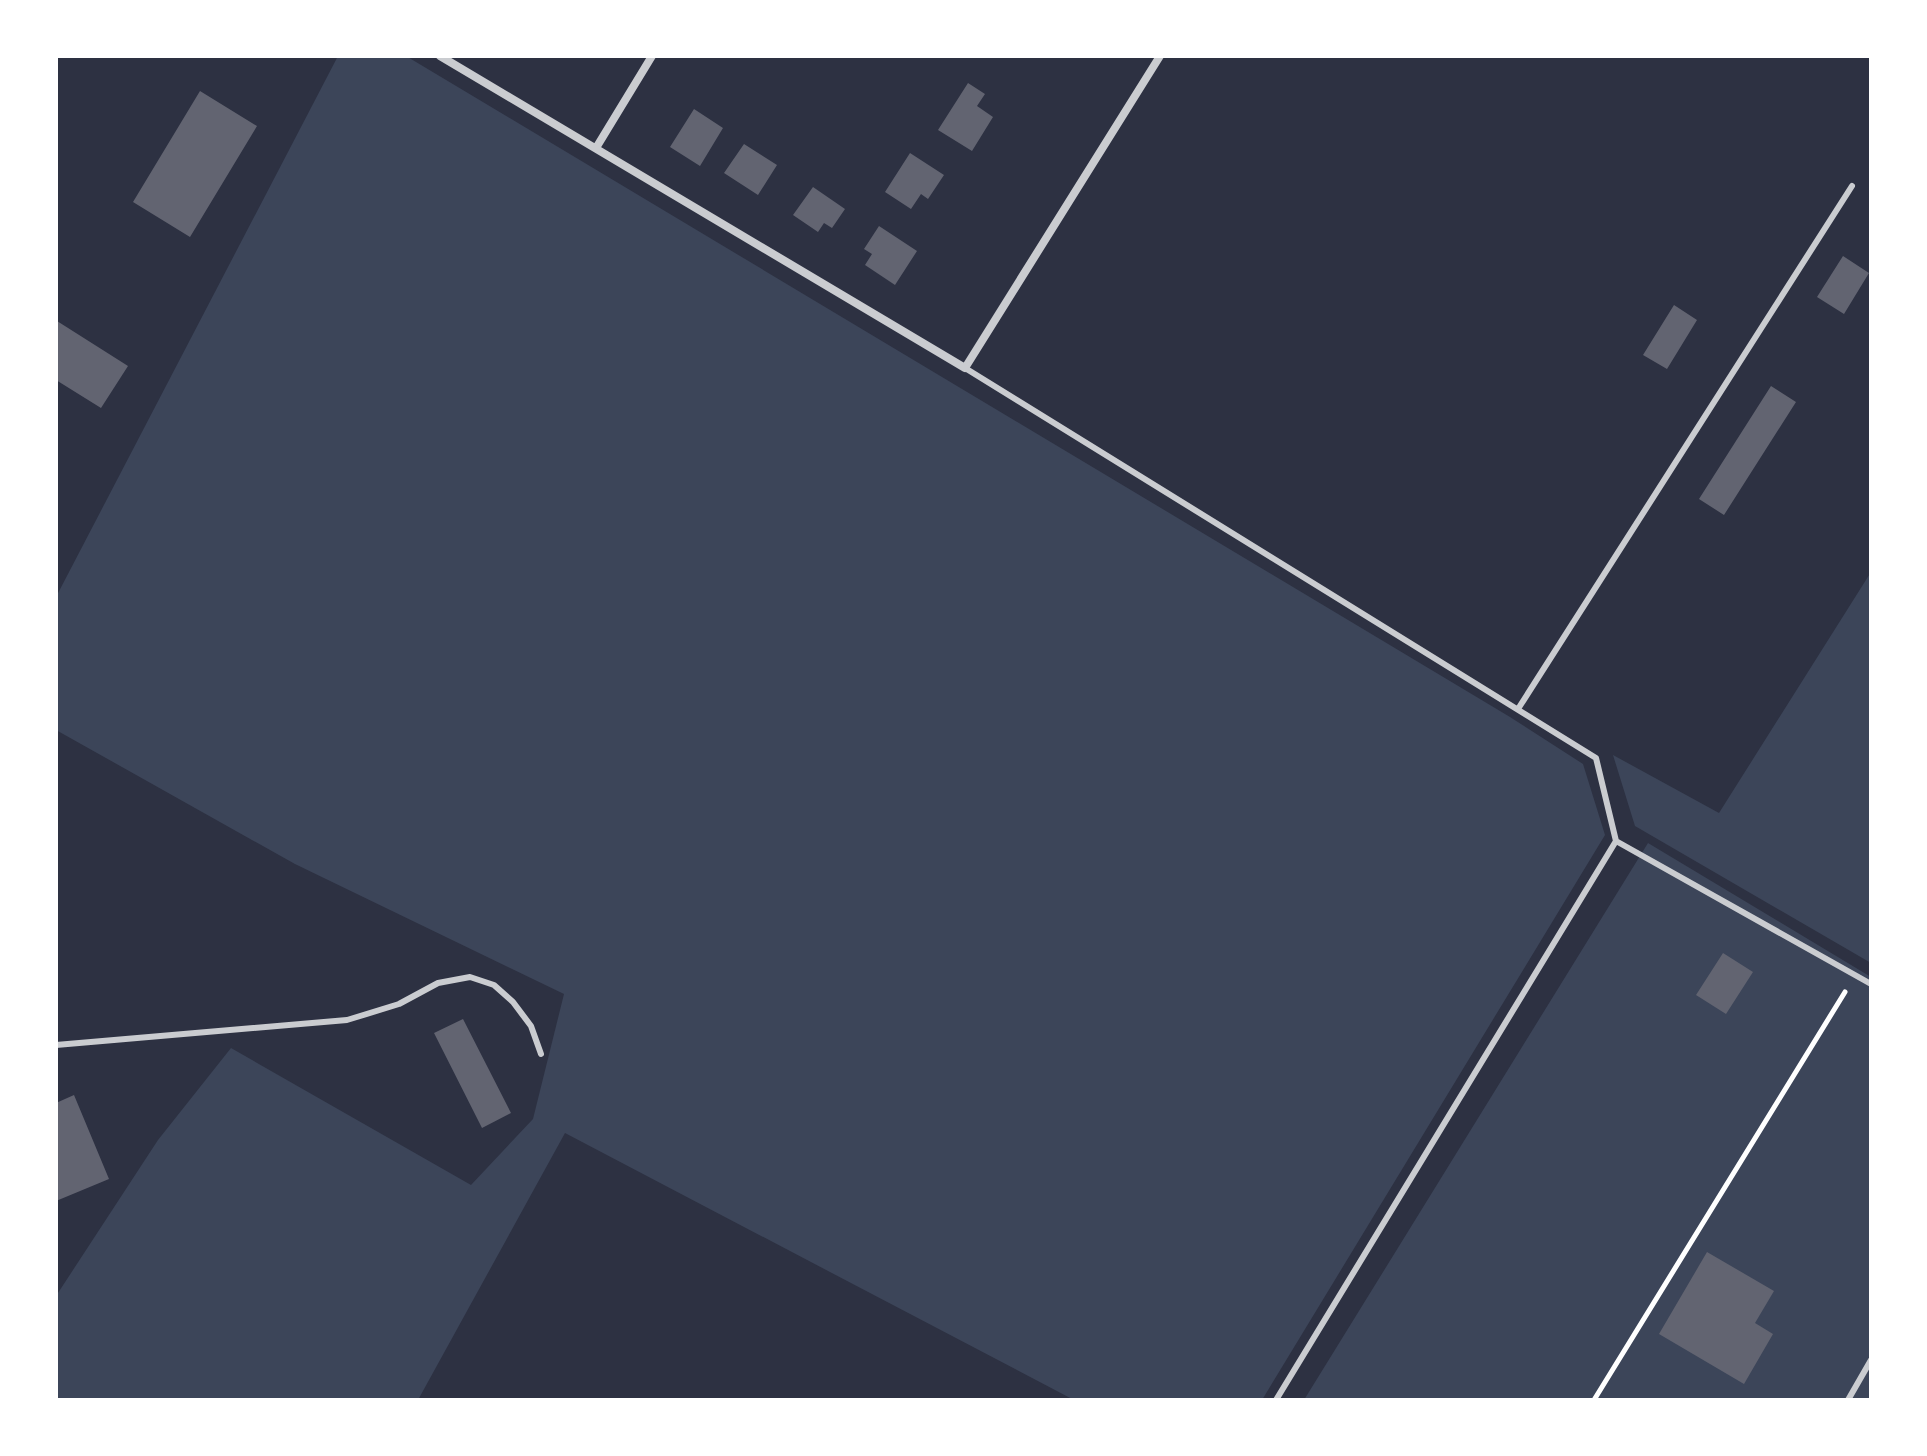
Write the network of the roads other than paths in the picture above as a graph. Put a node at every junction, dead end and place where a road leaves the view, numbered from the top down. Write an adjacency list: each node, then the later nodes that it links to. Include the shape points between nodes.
1 (440, 56): 4 (street)
2 (652, 56): 4 (street)
3 (1160, 56): 6 (street)
4 (596, 148): 6 (street)
5 (1852, 186): 7 (lane)
6 (965, 368): 7 (lane)
7 (1518, 709): 8 (lane, via 1596,758)
8 (1616, 841): 9 (lane); 13 (lane)
9 (1871, 984)
10 (56, 1045): 11 (lane, via 347,1020 399,1004 438,983 470,977 494,985 513,1002 531,1026)
11 (541, 1054)
12 (1871, 1360): 14 (lane)
13 (1276, 1400)
14 (1848, 1400)

